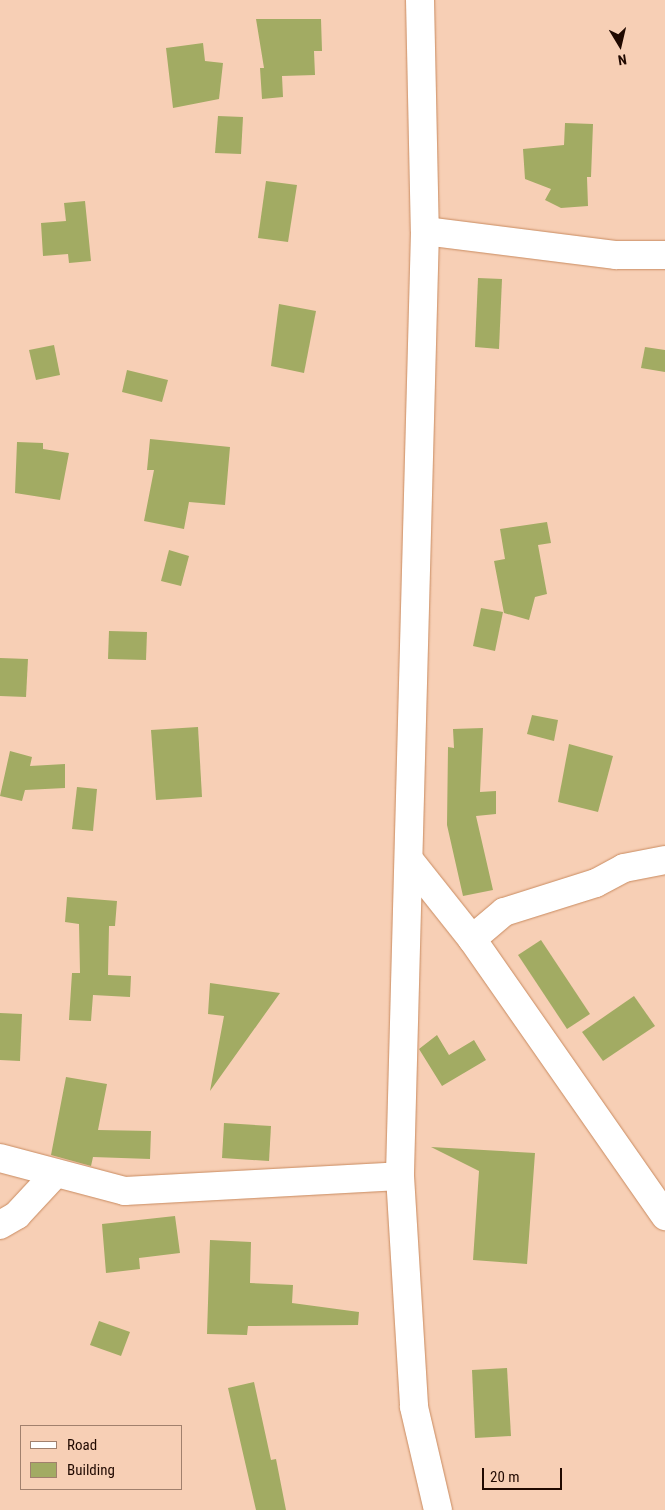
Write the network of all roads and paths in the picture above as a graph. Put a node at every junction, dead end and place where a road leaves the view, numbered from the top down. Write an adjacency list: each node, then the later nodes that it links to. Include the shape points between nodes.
1 (420, 0): 2 (street)
2 (426, 231): 3 (street, via 606,254); 5 (street)
3 (665, 255)
4 (665, 860): 6 (street, via 624,868 596,883 504,912)
5 (410, 861): 6 (street); 9 (street)
6 (472, 939): 10 (street)
7 (0, 1158): 8 (street)
8 (56, 1173): 9 (street, via 125,1191); 11 (street, via 17,1215)
9 (400, 1176): 12 (street, via 414,1407)
10 (665, 1216)
11 (0, 1225)
12 (438, 1510)

